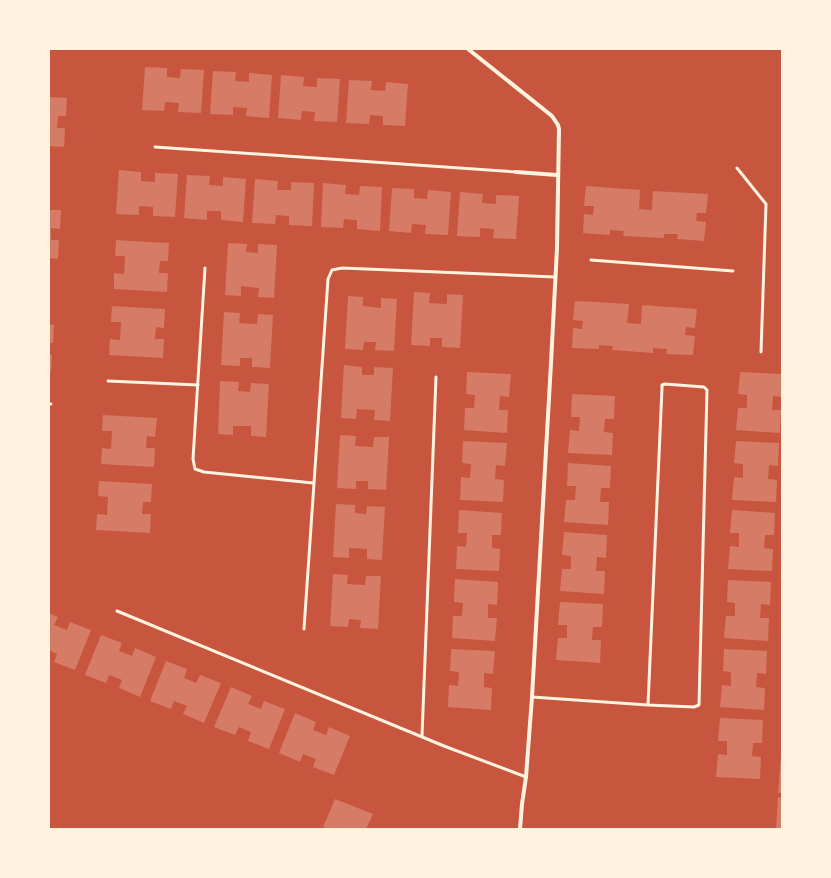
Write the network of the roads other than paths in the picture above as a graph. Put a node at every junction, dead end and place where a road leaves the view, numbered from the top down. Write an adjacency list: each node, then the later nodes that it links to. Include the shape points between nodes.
1 (468, 49): 5 (street, via 556,121 559,129)
2 (155, 147): 4 (lane)
3 (737, 168): 10 (lane, via 766,204)
4 (516, 172): 5 (street)
5 (557, 175): 9 (street)
6 (591, 260): 8 (lane)
7 (205, 268): 13 (lane)
8 (733, 271)
9 (555, 277): 14 (lane, via 342,268 332,270 328,280); 17 (street)
10 (761, 352)
11 (436, 377): 19 (lane)
12 (108, 381): 13 (lane)
13 (198, 385): 14 (lane, via 193,460 195,470)
14 (313, 483): 16 (lane)
15 (117, 611): 19 (lane)
16 (304, 629)
17 (532, 697): 18 (lane); 20 (street)
18 (648, 705): 18 (lane, via 662,385 704,387 707,390 699,705)
19 (422, 736): 20 (lane)
20 (526, 777): 21 (street)
21 (520, 829)

